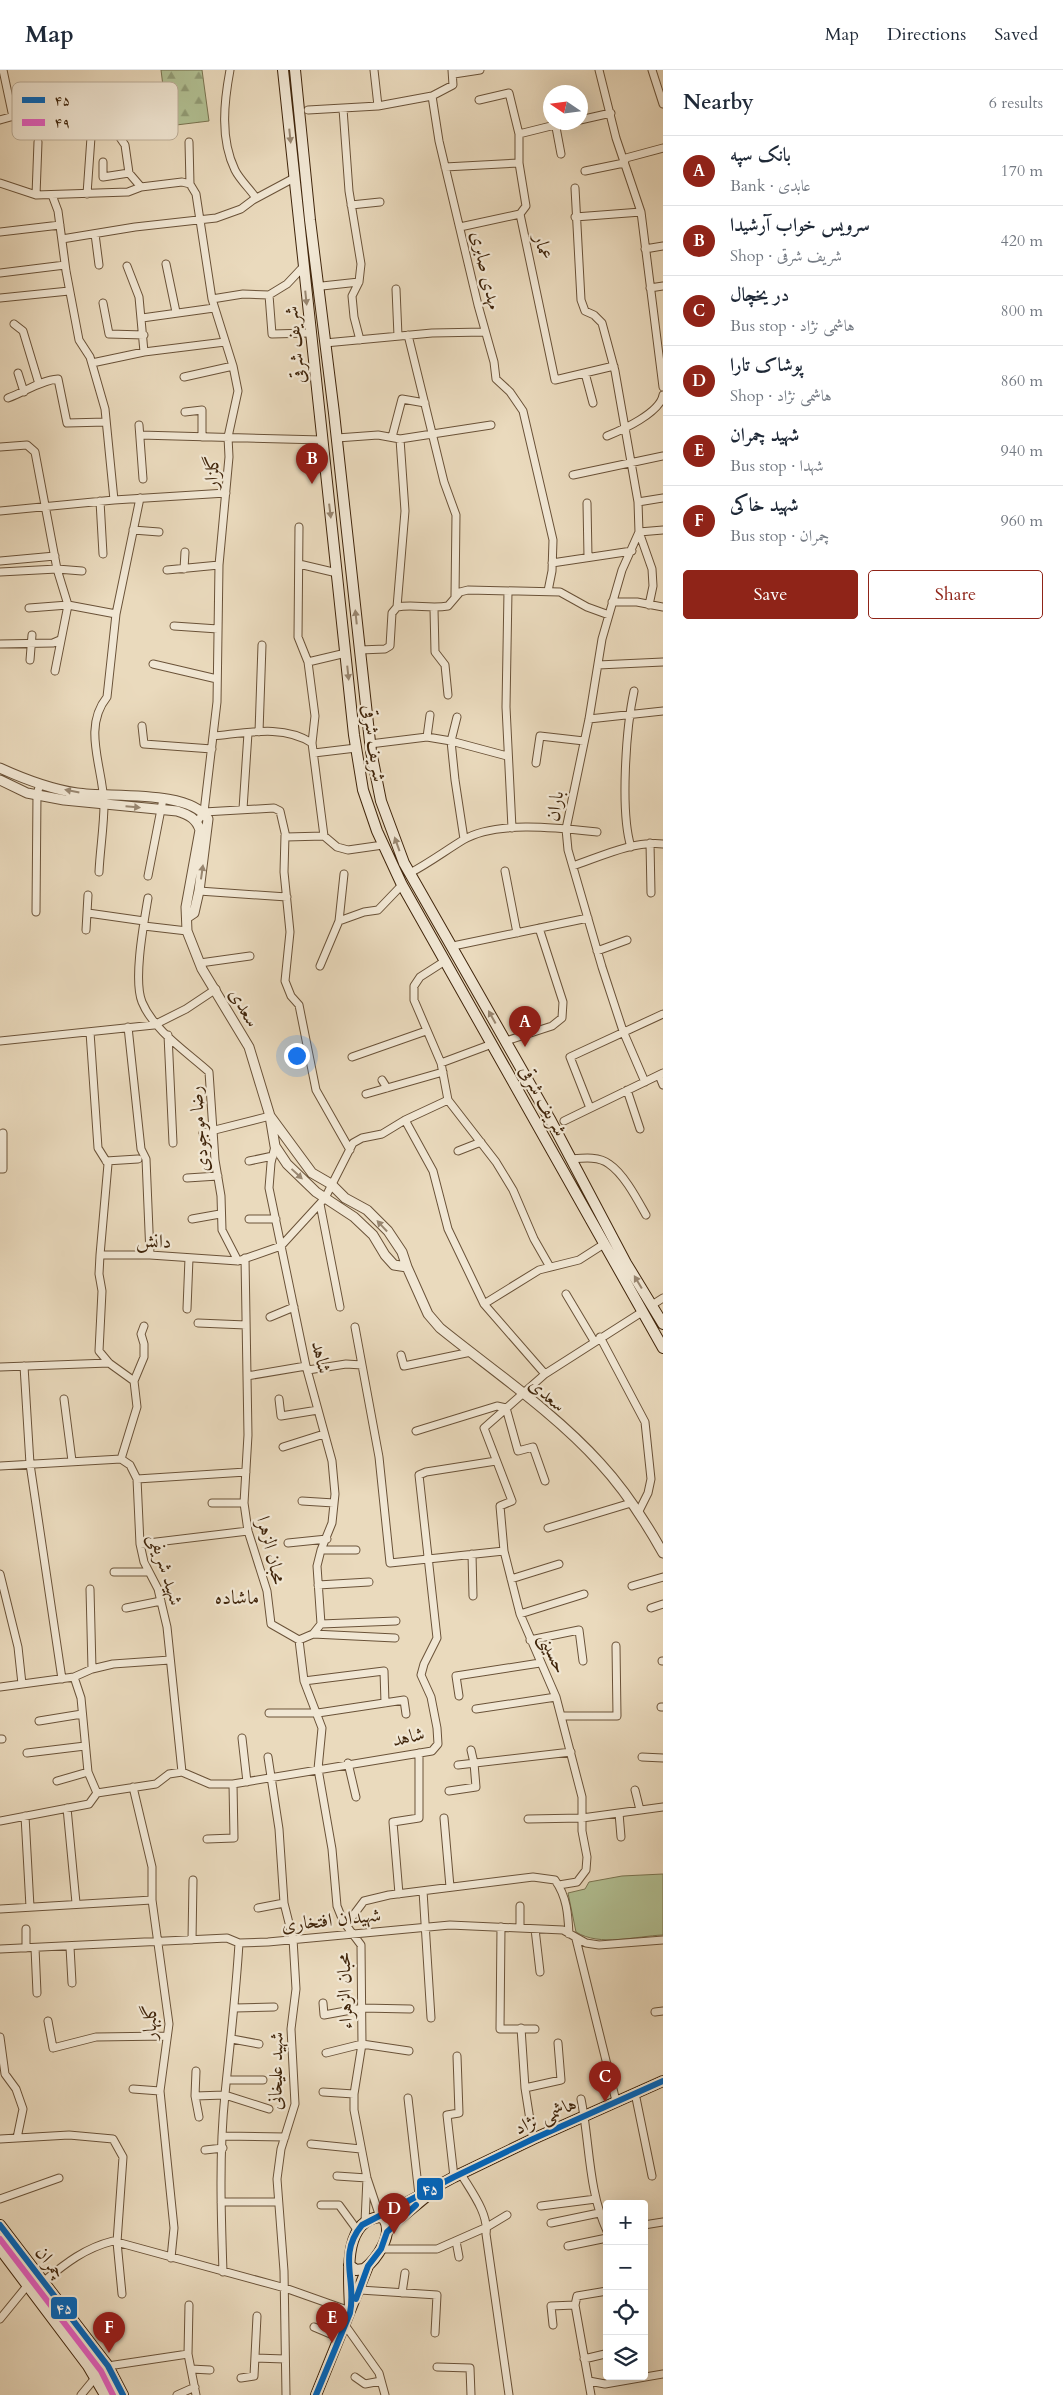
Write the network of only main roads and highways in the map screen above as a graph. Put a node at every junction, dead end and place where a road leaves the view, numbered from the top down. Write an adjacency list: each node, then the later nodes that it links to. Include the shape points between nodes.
1 (283, 70): 4 (main road, شریف شرقی)
2 (295, 70): 3 (main road, شریف شرقی)
3 (304, 110): 4 (main road); 5 (main road, شریف شرقی, via 325,343)
4 (287, 112): 6 (main road, شریف شرقی, one-way to 6)
5 (347, 536): 6 (main road); 7 (main road, شریف شرقی, one-way to 5, via 404,863 381,801 370,744)
6 (334, 538): 8 (main road, شریف شرقی, one-way to 8, via 363,790 402,885)
7 (522, 1069): 8 (main road); 9 (main road, شریف شرقی, one-way to 7)
8 (510, 1076): 10 (main road, شریف شرقی)
9 (663, 1324)
10 (663, 1348)
11 (663, 2082): 12 (main road, هاشمی نژاد, via 532,2139)
12 (443, 2183): 13 (main road, هاشمی نژاد); 15 (main road, هاشمی نژاد)
13 (380, 2217): 15 (main road, via 386,2222); 17 (main road, هاشمی نژاد, via 365,2222 358,2231 348,2255)
14 (0, 2226): 20 (main road, چمران)
15 (387, 2232): 18 (main road, via 380,2250)
16 (0, 2249): 21 (main road, چمران)
17 (349, 2265): 18 (main road, via 358,2271); 19 (main road)
18 (368, 2266): 19 (main road)
19 (350, 2311): 24 (main road)
20 (72, 2318): 21 (main road); 23 (main road, چمران, via 108,2366)
21 (58, 2328): 22 (main road, چمران)
22 (105, 2395)
23 (123, 2395)
24 (316, 2395)

